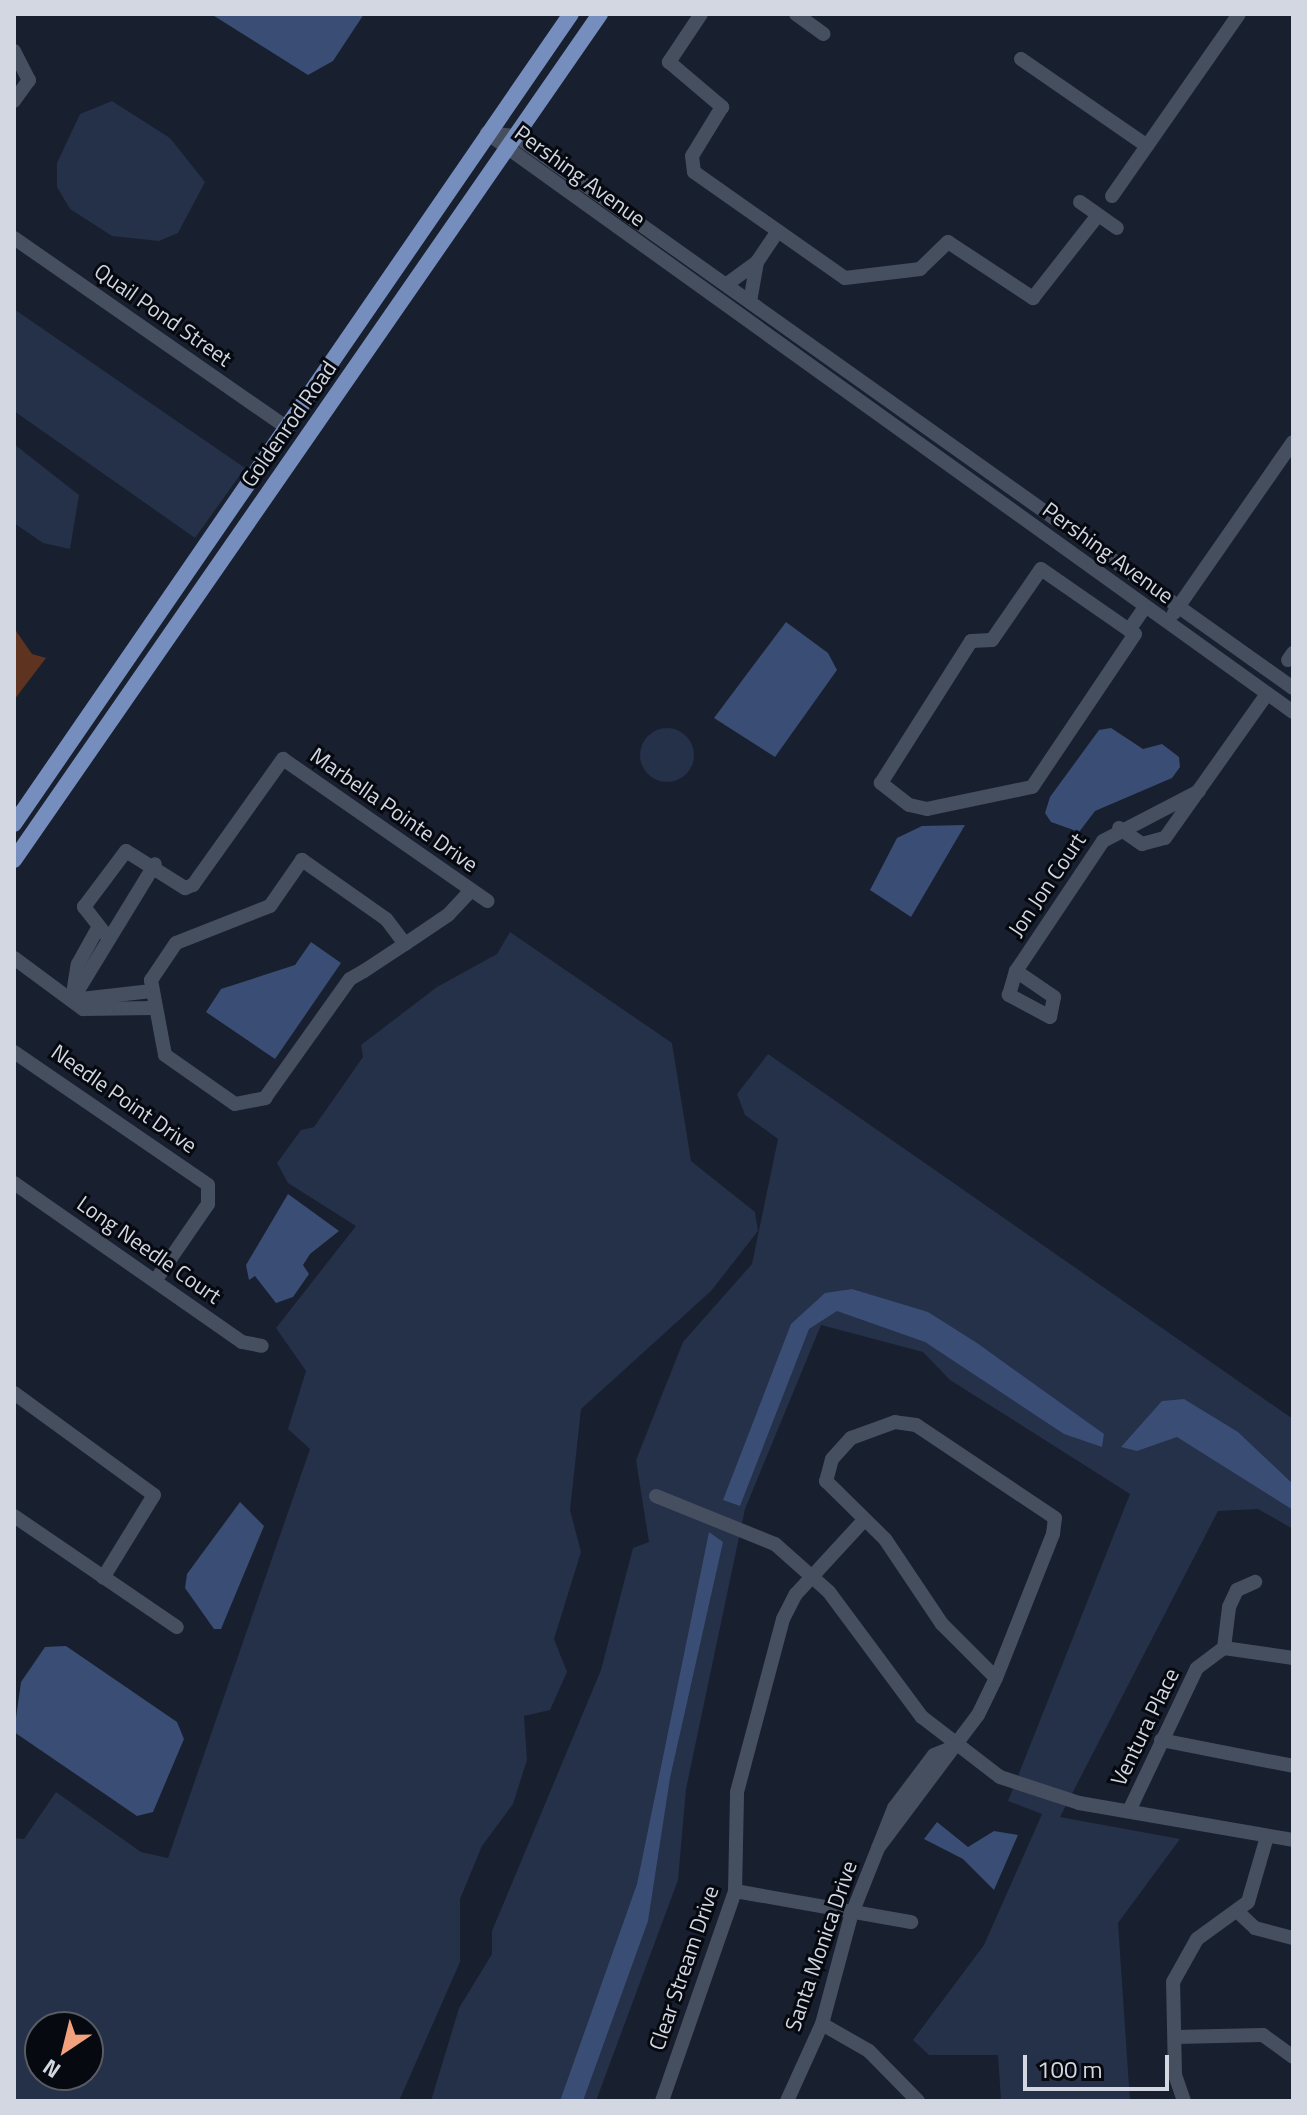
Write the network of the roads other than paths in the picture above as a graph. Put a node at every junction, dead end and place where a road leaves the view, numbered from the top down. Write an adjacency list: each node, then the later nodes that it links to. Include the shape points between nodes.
1 (571, 14): 10 (main road, Goldenrod Road)
2 (600, 14): 11 (main road, Goldenrod Road)
3 (701, 14): 18 (street, via 669,62 722,107 691,167)
4 (796, 14): 6 (street)
5 (1239, 14): 12 (street)
6 (824, 34)
7 (14, 51): 9 (street, via 29,80)
8 (1021, 59): 12 (street)
9 (14, 101)
10 (487, 133): 11 (street, Pershing Avenue); 13 (street, Pershing Avenue); 21 (main road, Goldenrod Road)
11 (516, 136): 13 (main road, Goldenrod Road); 22 (street, Pershing Avenue)
12 (1147, 146): 14 (street)
13 (505, 152): 24 (main road, Goldenrod Road); 29 (street, Pershing Avenue)
14 (1112, 196)
15 (1080, 202): 16 (street)
16 (1098, 215): 17 (street); 18 (street, via 1033,298 948,242 920,269 845,278)
17 (1117, 228)
18 (777, 232): 20 (street)
19 (14, 238): 25 (street, Quail Pond Street)
20 (757, 262): 22 (street); 23 (street)
21 (394, 272): 24 (main road, via 386,300 319,398); 25 (main road, Goldenrod Road)
22 (727, 284): 23 (street, Pershing Avenue)
23 (750, 300): 30 (street, Pershing Avenue)
24 (321, 415): 28 (main road, Goldenrod Road)
25 (287, 428): 27 (main road, Goldenrod Road); 28 (main road, via 288,452 214,559)
26 (1293, 442): 30 (street)
27 (202, 552): 33 (main road, via 199,572 144,652); 34 (main road, Goldenrod Road)
28 (208, 578): 33 (main road, Goldenrod Road)
29 (1145, 607): 31 (street, Pershing Avenue); 32 (street)
30 (1178, 608): 31 (street); 35 (street, Pershing Avenue)
31 (1167, 624): 36 (street, Pershing Avenue)
32 (1129, 630): 32 (street, via 1135,634 1032,787 969,794 927,809 909,805 881,783 882,772 971,641 992,640 1041,569)
33 (148, 666): 39 (main road, Goldenrod Road)
34 (121, 668): 39 (main road, via 126,686 61,778); 40 (main road, Goldenrod Road)
35 (1293, 688)
36 (1267, 694): 37 (street, Pershing Avenue); 38 (street, Jon Jon Court)
37 (1293, 712)
38 (1199, 791): 41 (street, Jon Jon Court); 41 (street, Jon Jon Court, via 1155,846)
39 (53, 803): 42 (main road, Goldenrod Road)
40 (14, 824)
41 (1119, 828): 49 (street, Jon Jon Court, via 1103,841)
42 (14, 860)
43 (155, 864): 44 (street, Marbella Pointe Drive, via 185,888 193,885 283,759); 46 (street); 46 (street, Marbella Pointe Drive, via 130,849 84,907)
44 (470, 891): 45 (street, Marbella Pointe Drive); 47 (street)
45 (487, 901)
46 (102, 931): 51 (street)
47 (405, 944): 50 (street, via 386,919 302,860 270,906 176,943 151,980); 52 (street, via 350,979 265,1098 247,1104 235,1104 175,1066)
48 (14, 958): 51 (street)
49 (1016, 971)
50 (151, 991): 51 (street); 52 (street)
51 (72, 1000): 52 (street, via 95,1011)
52 (153, 1008)
53 (14, 1052): 55 (street, Needle Point Drive, via 208,1185 208,1204)
54 (14, 1183): 55 (street, Long Needle Court)
55 (155, 1281): 56 (street, Long Needle Court, via 242,1342)
56 (262, 1346)
57 (14, 1393): 62 (street, via 154,1495)
58 (656, 1496): 61 (street, via 732,1522)
59 (14, 1516): 62 (street)
60 (864, 1520): 61 (street, Clear Stream Drive); 67 (street, via 907,1565 942,1624); 67 (street, via 826,1481 832,1459 872,1428 916,1425 1046,1505 1055,1518 1053,1534)
61 (813, 1576): 69 (street, via 892,1684); 74 (street, Clear Stream Drive, via 783,1619 740,1774)
62 (103, 1578): 64 (street)
63 (1255, 1582): 65 (street, via 1237,1590 1229,1607)
64 (177, 1627)
65 (1224, 1648): 66 (street); 68 (street, Ventura Place, via 1197,1668)
66 (1293, 1658)
67 (996, 1678): 69 (street)
68 (1161, 1740): 70 (street); 71 (street, Ventura Place)
69 (954, 1747): 71 (street, via 1032,1790); 76 (street, Santa Monica Drive, via 934,1755 914,1776)
70 (1293, 1766)
71 (1129, 1811): 72 (street)
72 (1266, 1840): 73 (street); 75 (street, via 1257,1886)
73 (1293, 1840)
74 (735, 1891): 76 (street); 82 (street, Clear Stream Drive)
75 (1239, 1913): 78 (street, via 1255,1928); 80 (street, via 1183,1954 1173,1982)
76 (851, 1916): 77 (street); 79 (street, Santa Monica Drive)
77 (911, 1922)
78 (1293, 1938)
79 (822, 2024): 83 (street, Santa Monica Drive); 84 (street, via 869,2051)
80 (1175, 2037): 81 (street, via 1263,2035); 85 (street)
81 (1293, 2057)
82 (662, 2101)
83 (787, 2101)
84 (918, 2101)
85 (1184, 2101)

